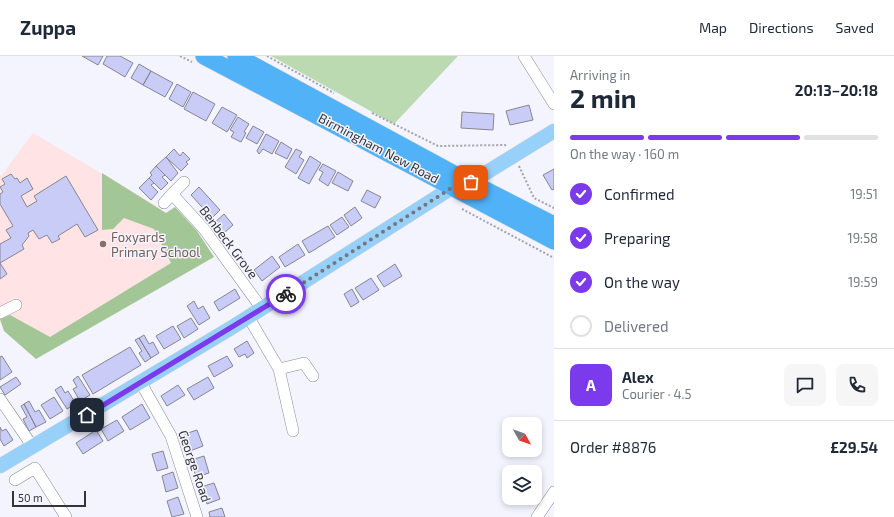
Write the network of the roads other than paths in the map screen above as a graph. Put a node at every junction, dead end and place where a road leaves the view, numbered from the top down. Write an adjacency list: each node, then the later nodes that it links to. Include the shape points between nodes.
1 (204, 56): 8 (highway, Birmingham New Road)
2 (236, 56): 7 (highway, Birmingham New Road)
3 (524, 56): 4 (street)
4 (554, 104)
5 (554, 131): 7 (main road)
6 (184, 182): 12 (street, Benbeck Grove, via 168,198 204,229)
7 (471, 182): 8 (main road); 9 (highway, Birmingham New Road)
8 (453, 187): 10 (highway, Birmingham New Road); 12 (main road)
9 (554, 225)
10 (554, 241)
11 (16, 305): 13 (street)
12 (262, 309): 14 (main road)
13 (0, 313)
14 (249, 318): 15 (street); 17 (main road)
15 (279, 369): 16 (street, via 304,363); 19 (street)
16 (313, 376)
17 (141, 383): 20 (main road); 25 (street, George Road, via 171,436)
18 (0, 399): 20 (street)
19 (293, 431)
20 (33, 447): 21 (main road)
21 (0, 466)
22 (15, 480): 24 (street, via 35,468)
23 (554, 492): 26 (street)
24 (66, 517)
25 (197, 517)
26 (537, 517)

